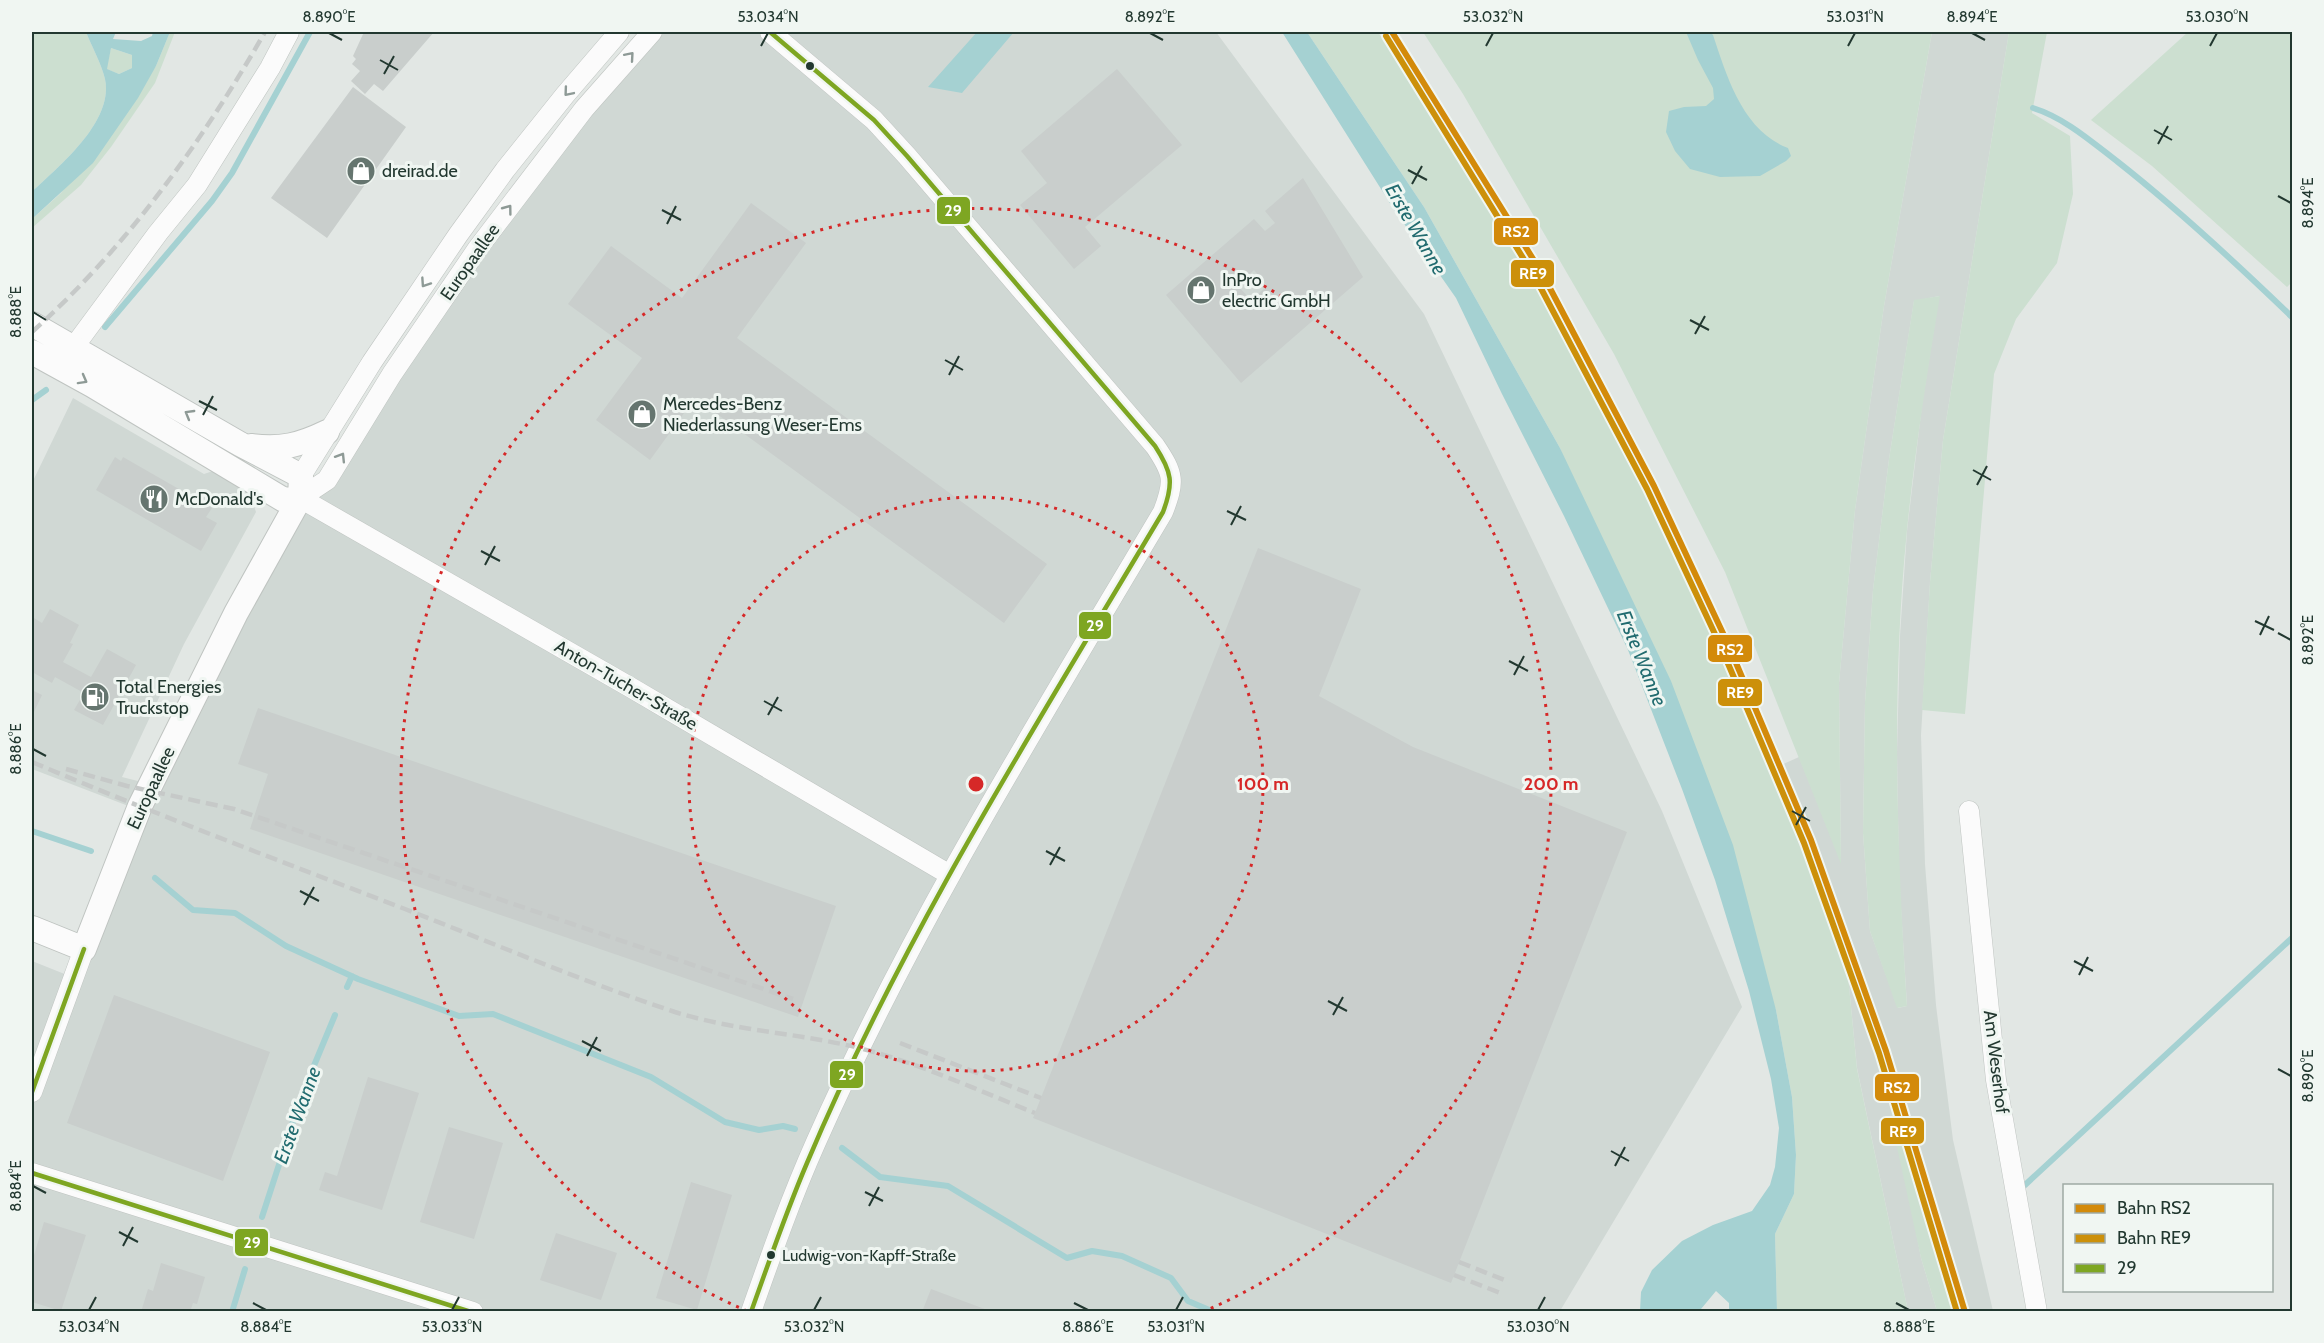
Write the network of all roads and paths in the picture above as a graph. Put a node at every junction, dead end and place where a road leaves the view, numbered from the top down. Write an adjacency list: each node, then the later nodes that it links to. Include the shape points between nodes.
1 (289, 32): 6 (street, via 196,184)
2 (620, 32): 8 (street, Europaallee, one-way to 8, via 505,170)
3 (652, 32): 10 (street, Europaallee, one-way to 3, via 327,480 392,374 478,248 584,109)
4 (770, 32): 12 (street, via 873,120 907,156 1155,446 1172,479 1163,512)
5 (32, 324): 6 (street)
6 (73, 348): 9 (street, one-way to 6)
7 (32, 352): 10 (street, one-way to 10, via 284,500)
8 (327, 432): 9 (street, via 306,442 273,449); 10 (street, Europaallee)
9 (240, 444): 10 (street)
10 (301, 487): 12 (street, Anton-Tucher-Straße); 14 (street, Europaallee, via 140,806)
11 (1969, 812): 19 (street, Am Weserhof, via 1996,1080)
12 (950, 875): 18 (street, via 819,1135)
13 (32, 928): 14 (street)
14 (84, 949): 15 (street, Europaallee)
15 (32, 1092)
16 (32, 1173): 17 (street)
17 (473, 1311)
18 (751, 1311)
19 (2037, 1311)

